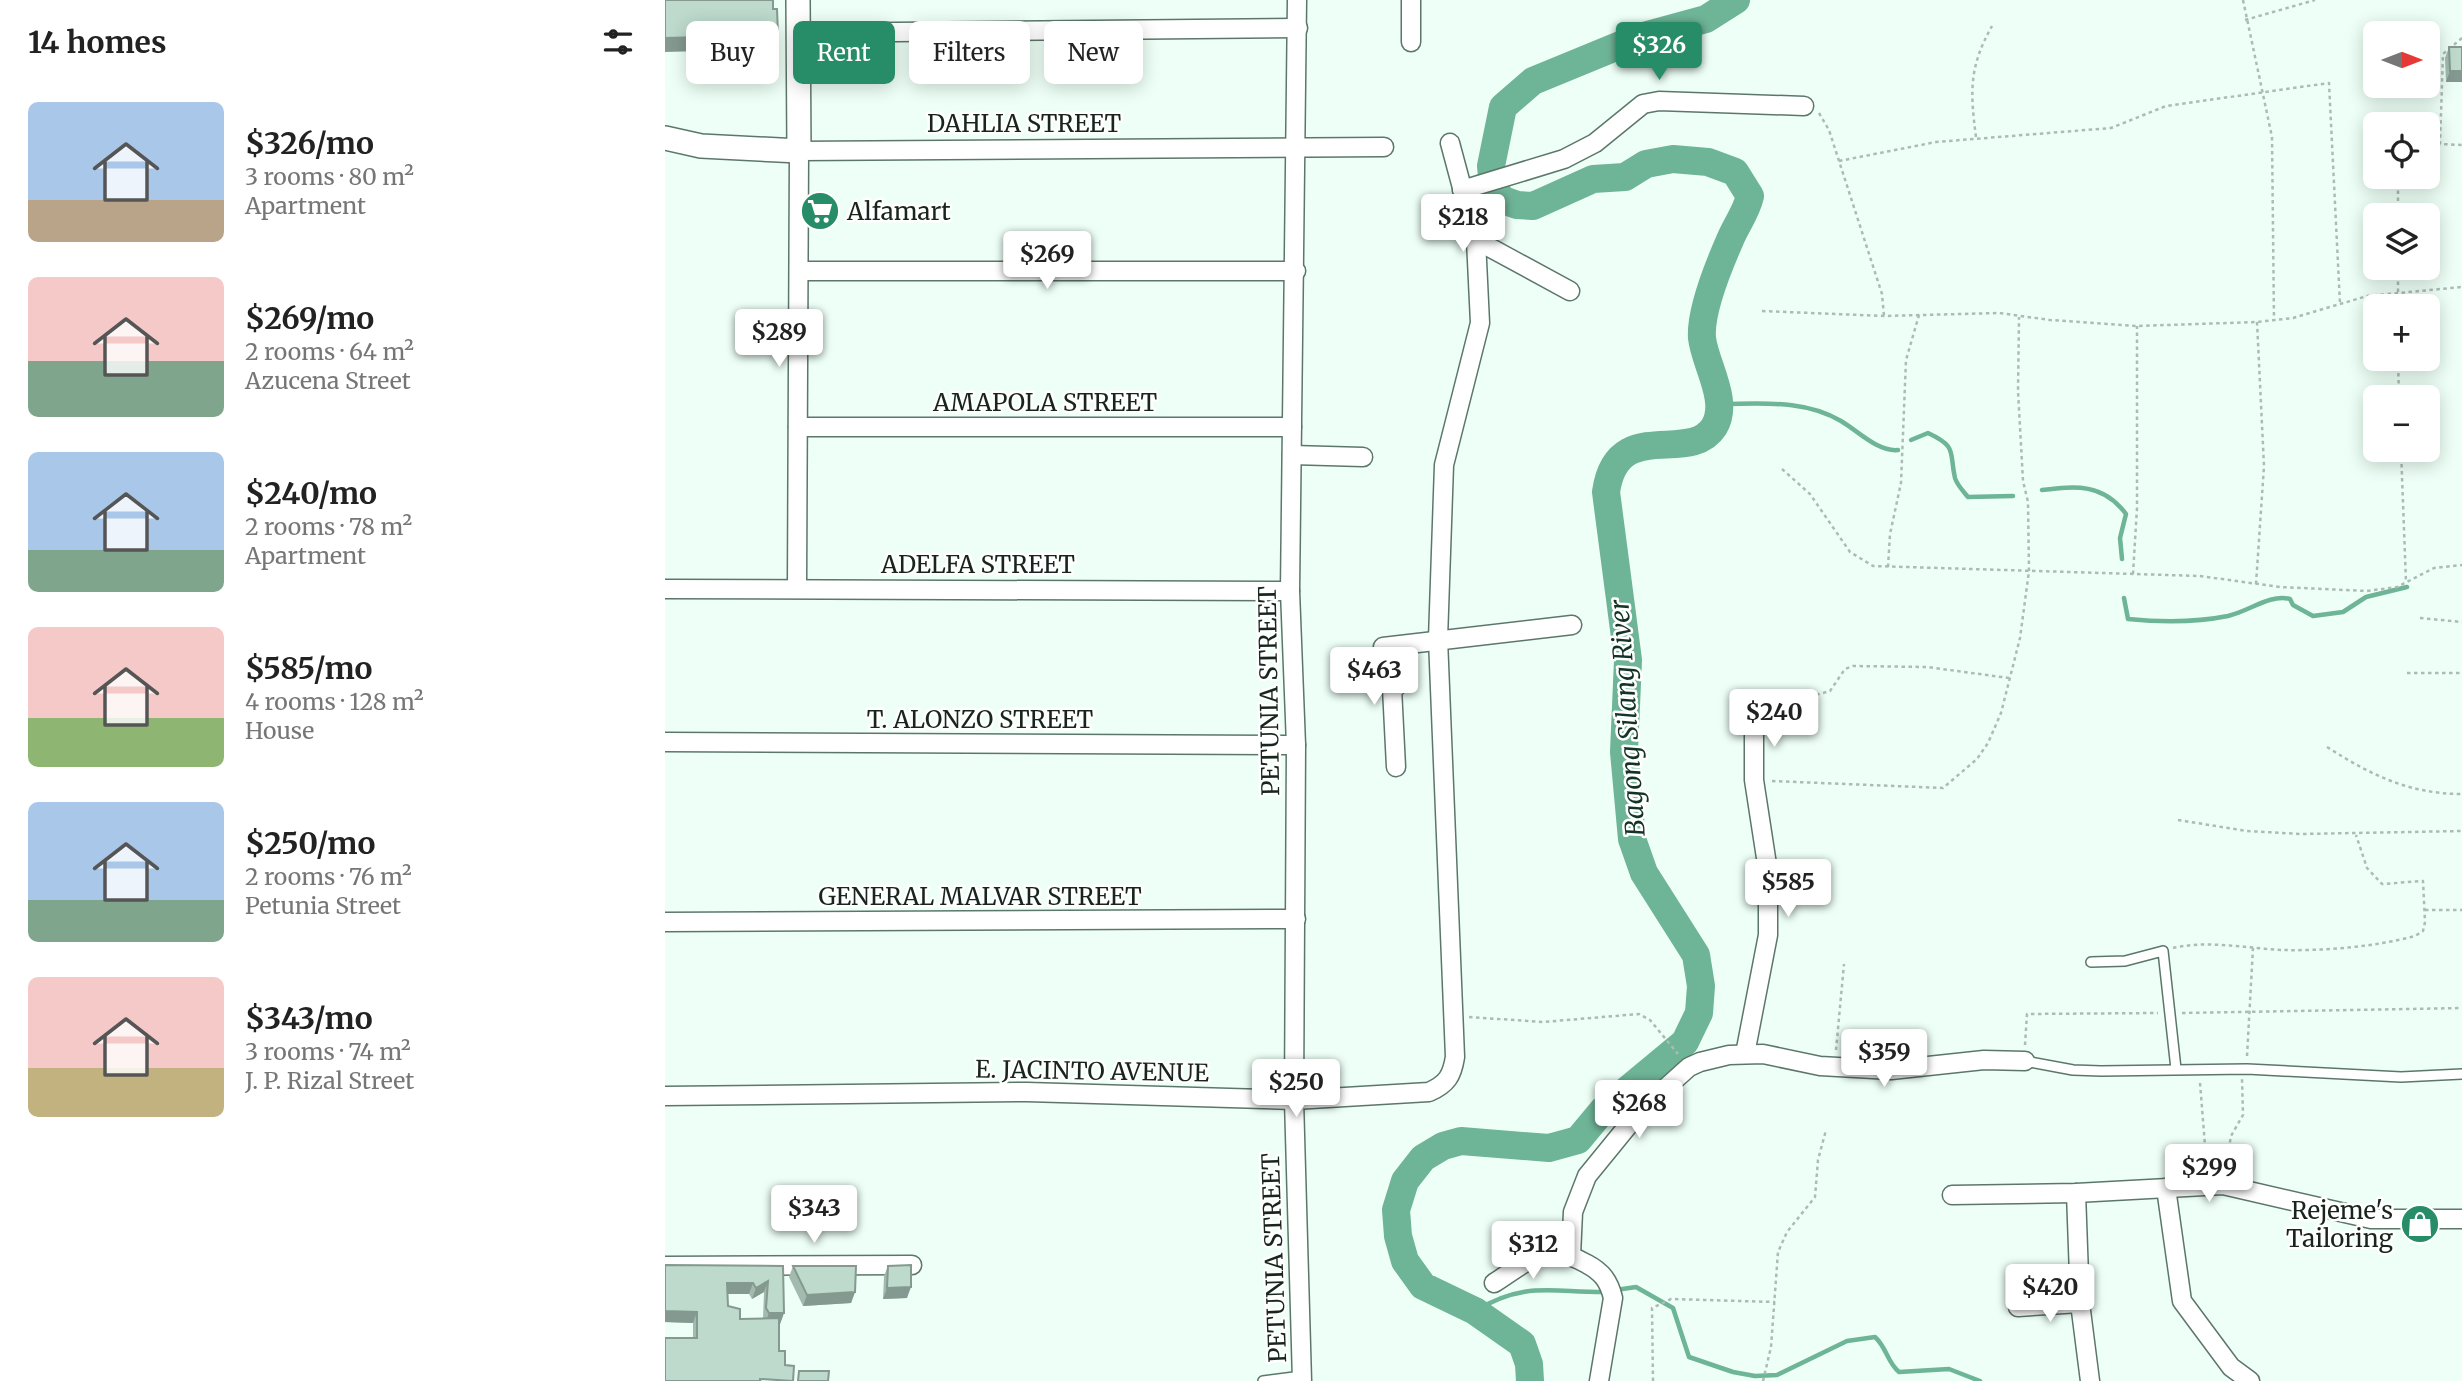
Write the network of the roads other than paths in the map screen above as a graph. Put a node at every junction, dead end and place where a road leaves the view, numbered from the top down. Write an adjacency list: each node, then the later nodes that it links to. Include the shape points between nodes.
1 (798, 0): 4 (street)
2 (1297, 0): 5 (street, PETUNIA STREET)
3 (1411, 0): 7 (street)
4 (798, 21)
5 (1298, 28): 6 (street); 12 (street, PETUNIA STREET)
6 (895, 32)
7 (1411, 42)
8 (798, 84): 14 (street)
9 (1804, 106): 15 (street, via 1643,104 1582,151)
10 (665, 138): 14 (street, DAHLIA STREET, via 701,146)
11 (1450, 143): 15 (street, E. JACINTO AVENUE)
12 (1296, 147): 13 (street, DAHLIA STREET); 14 (street, DAHLIA STREET); 18 (street, PETUNIA STREET)
13 (1384, 148)
14 (799, 151): 17 (street)
15 (1462, 190): 16 (street, E. JACINTO AVENUE)
16 (1476, 240): 19 (street); 28 (street, E. JACINTO AVENUE, via 1480,323 1444,465)
17 (799, 271): 18 (street); 20 (street)
18 (1296, 271): 21 (street, PETUNIA STREET)
19 (1570, 291)
20 (798, 427): 21 (street, AMAPOLA STREET); 24 (street)
21 (1292, 427): 22 (street, PETUNIA STREET)
22 (1292, 456): 23 (street); 26 (street, PETUNIA STREET)
23 (1363, 457)
24 (797, 587): 25 (street, ADELFA STREET); 26 (street, ADELFA STREET)
25 (665, 589)
26 (1290, 591): 31 (street, PETUNIA STREET)
27 (1572, 625): 28 (street)
28 (1438, 639): 32 (street, via 1390,647 1396,687 1392,688); 41 (street, E. JACINTO AVENUE, via 1455,1057 1452,1073 1444,1085 1429,1092)
29 (1754, 717): 36 (street, via 1754,780 1768,871 1768,935)
30 (665, 742): 31 (street, T. ALONZO STREET)
31 (1296, 745): 33 (street, PETUNIA STREET)
32 (1396, 768)
33 (1296, 919): 34 (street, GENERAL MALVAR STREET); 41 (street, PETUNIA STREET)
34 (665, 922)
35 (2091, 962): 38 (lane, via 2125,961 2164,951)
36 (1745, 1054): 37 (street, via 1834,1068 1891,1070); 46 (street, via 1715,1057 1689,1067 1618,1134 1577,1195)
37 (2025, 1060): 38 (lane, via 2073,1070)
38 (2175, 1069): 39 (lane, via 2402,1077)
39 (2462, 1074)
40 (665, 1096): 41 (street, E. JACINTO AVENUE, via 1027,1092)
41 (1294, 1100): 52 (street, PETUNIA STREET)
42 (2166, 1188): 43 (street); 45 (street, via 2215,1185 2371,1219); 56 (street, via 2182,1301 2231,1367)
43 (2077, 1193): 44 (street); 50 (street)
44 (1952, 1195)
45 (2462, 1219)
46 (1571, 1255): 49 (street, via 1549,1251 1538,1255); 54 (street, via 1602,1274 1611,1291)
47 (912, 1265): 48 (street)
48 (665, 1266)
49 (1494, 1283)
50 (2080, 1303): 51 (street); 55 (street)
51 (2018, 1307)
52 (1302, 1378): 53 (lane)
53 (1263, 1381)
54 (1599, 1381)
55 (2090, 1381)
56 (2250, 1381)

